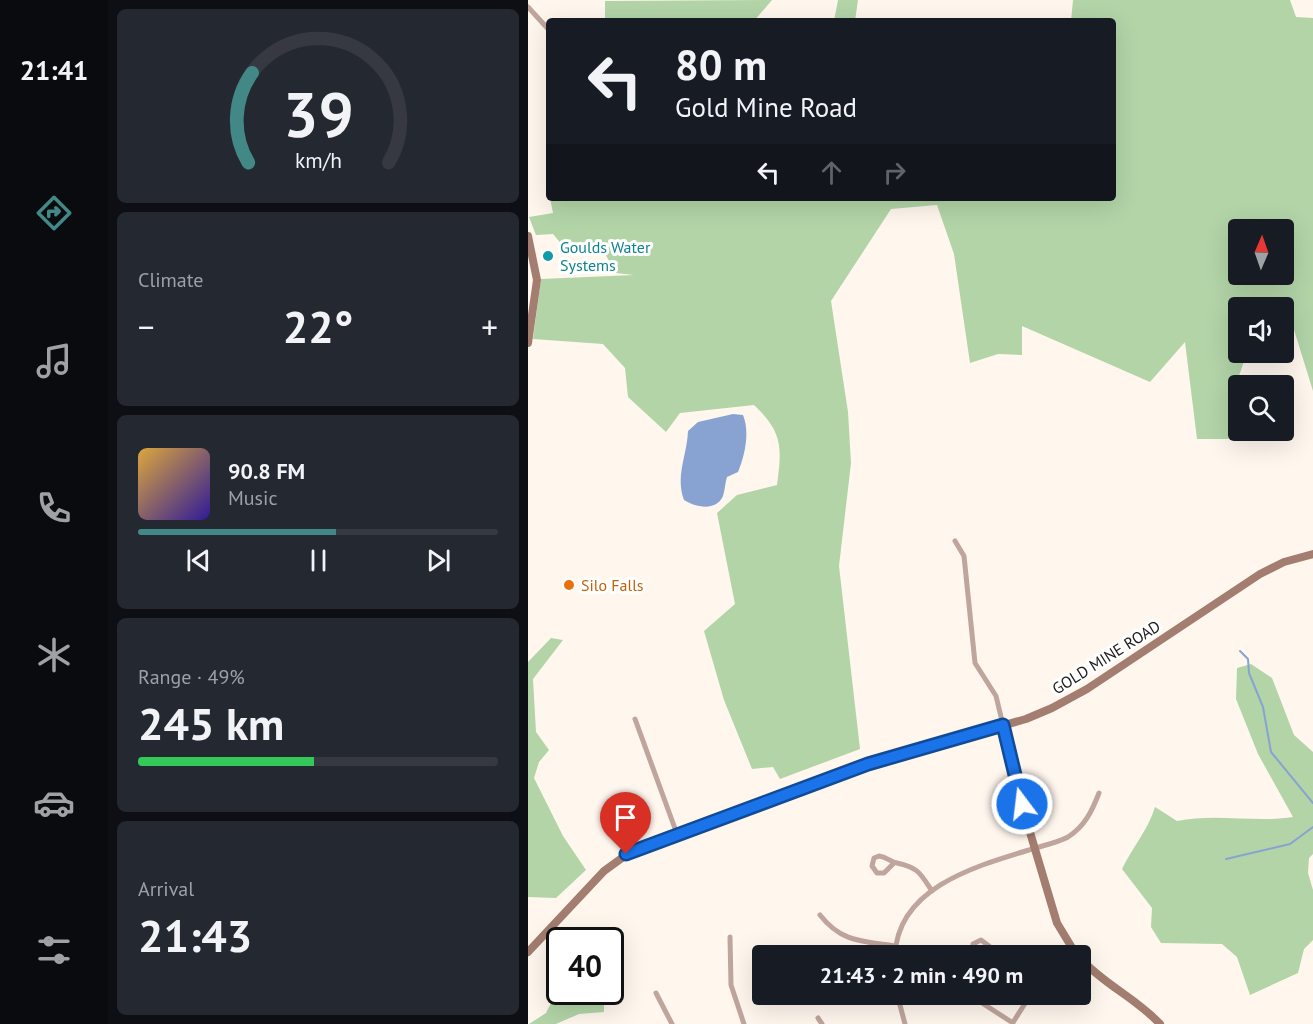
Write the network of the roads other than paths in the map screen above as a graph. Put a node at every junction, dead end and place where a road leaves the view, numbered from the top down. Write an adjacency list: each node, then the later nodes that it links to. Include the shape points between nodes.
1 (528, 7): 2 (street)
2 (546, 27)
3 (528, 236): 4 (street, via 537,280)
4 (528, 343)
5 (955, 541): 8 (street, via 964,556 975,663 996,696)
6 (1313, 554): 8 (street, GOLD MINE ROAD, via 1260,574 1075,697 1040,714)
7 (635, 718): 10 (street)
8 (1003, 725): 10 (street, GOLD MINE ROAD, via 886,757); 11 (street)
9 (1099, 793): 11 (street, via 1083,824 1066,838)
10 (677, 834): 21 (street, GOLD MINE ROAD, via 633,850 612,864)
11 (1034, 848): 13 (street, via 970,868); 20 (street, via 1057,923)
12 (894, 863): 13 (street, via 909,864 919,871)
13 (933, 891): 17 (street, via 908,915)
14 (820, 915): 16 (street, via 847,939)
15 (730, 937): 30 (street, via 731,985)
16 (888, 945)
17 (895, 945)
18 (973, 945): 19 (street, via 981,940)
19 (988, 945)
20 (1070, 945)
21 (528, 952)
22 (1091, 970): 33 (street)
23 (656, 993): 29 (street)
24 (900, 1005): 32 (street)
25 (985, 1005): 28 (street)
26 (1024, 1005): 28 (street)
27 (818, 1018): 31 (street)
28 (1012, 1023)
29 (672, 1024)
30 (744, 1024)
31 (822, 1024)
32 (904, 1024)
33 (1160, 1024)

